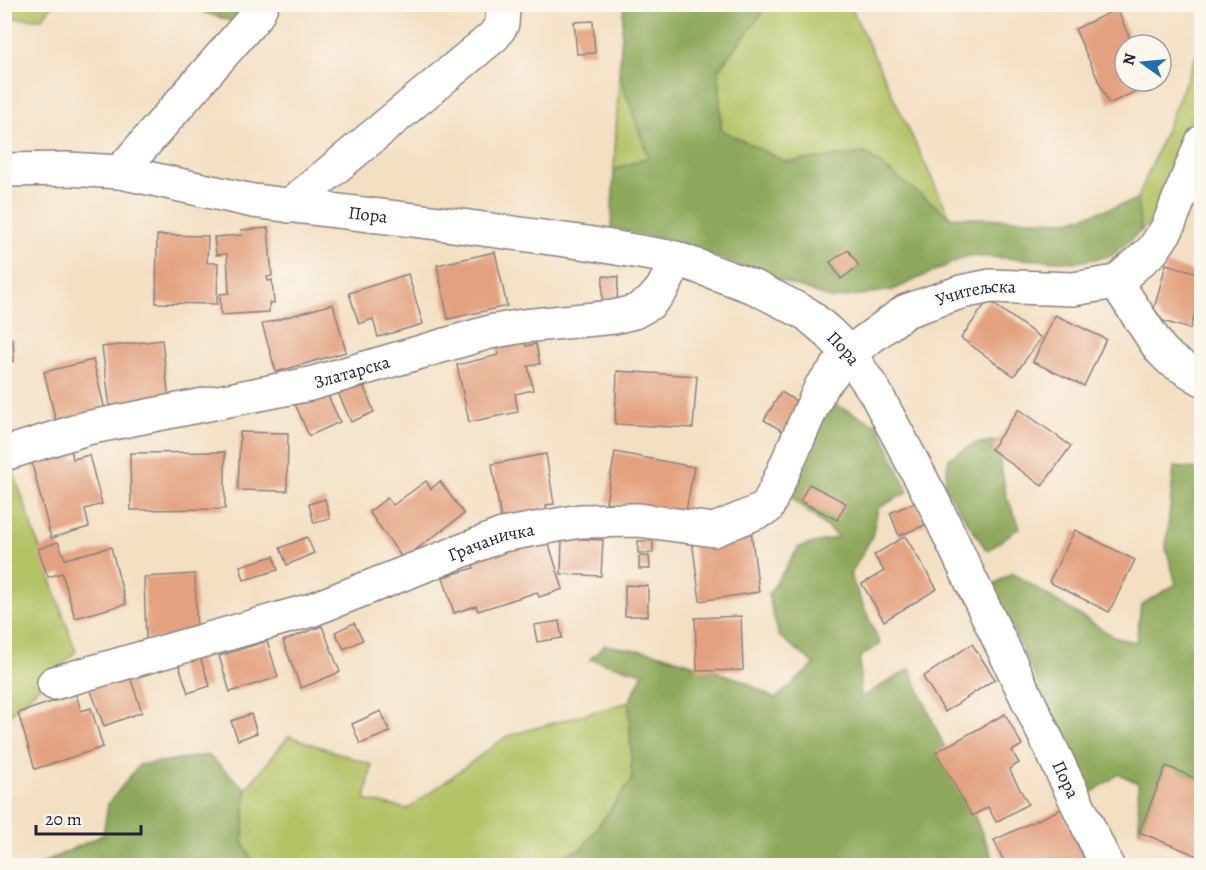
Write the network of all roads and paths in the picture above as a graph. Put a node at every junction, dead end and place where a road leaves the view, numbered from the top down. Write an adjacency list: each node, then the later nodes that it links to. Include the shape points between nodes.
1 (262, 4): 5 (street, via 256,16)
2 (503, 8): 6 (street, via 502,24 494,36)
3 (1202, 142): 8 (street, via 1167,230 1154,250)
4 (4, 170): 5 (street, Пора)
5 (120, 172): 6 (street, Пора)
6 (289, 206): 7 (street, Пора, via 462,226)
7 (675, 258): 9 (street, Пора, via 782,300 807,315); 11 (street, Златарска, via 662,289 650,303 634,312 490,332 310,384 87,428)
8 (1116, 282): 9 (street, Учитељска, via 1073,289 990,286 961,292 906,311); 10 (street, via 1160,349)
9 (849, 353): 12 (street, Грачаничка, via 821,387 767,508 714,530 638,520 580,520 502,535 311,610); 13 (street, Пора, via 875,392 933,501)
10 (1202, 379)
11 (4, 454)
12 (54, 683)
13 (1107, 866)

